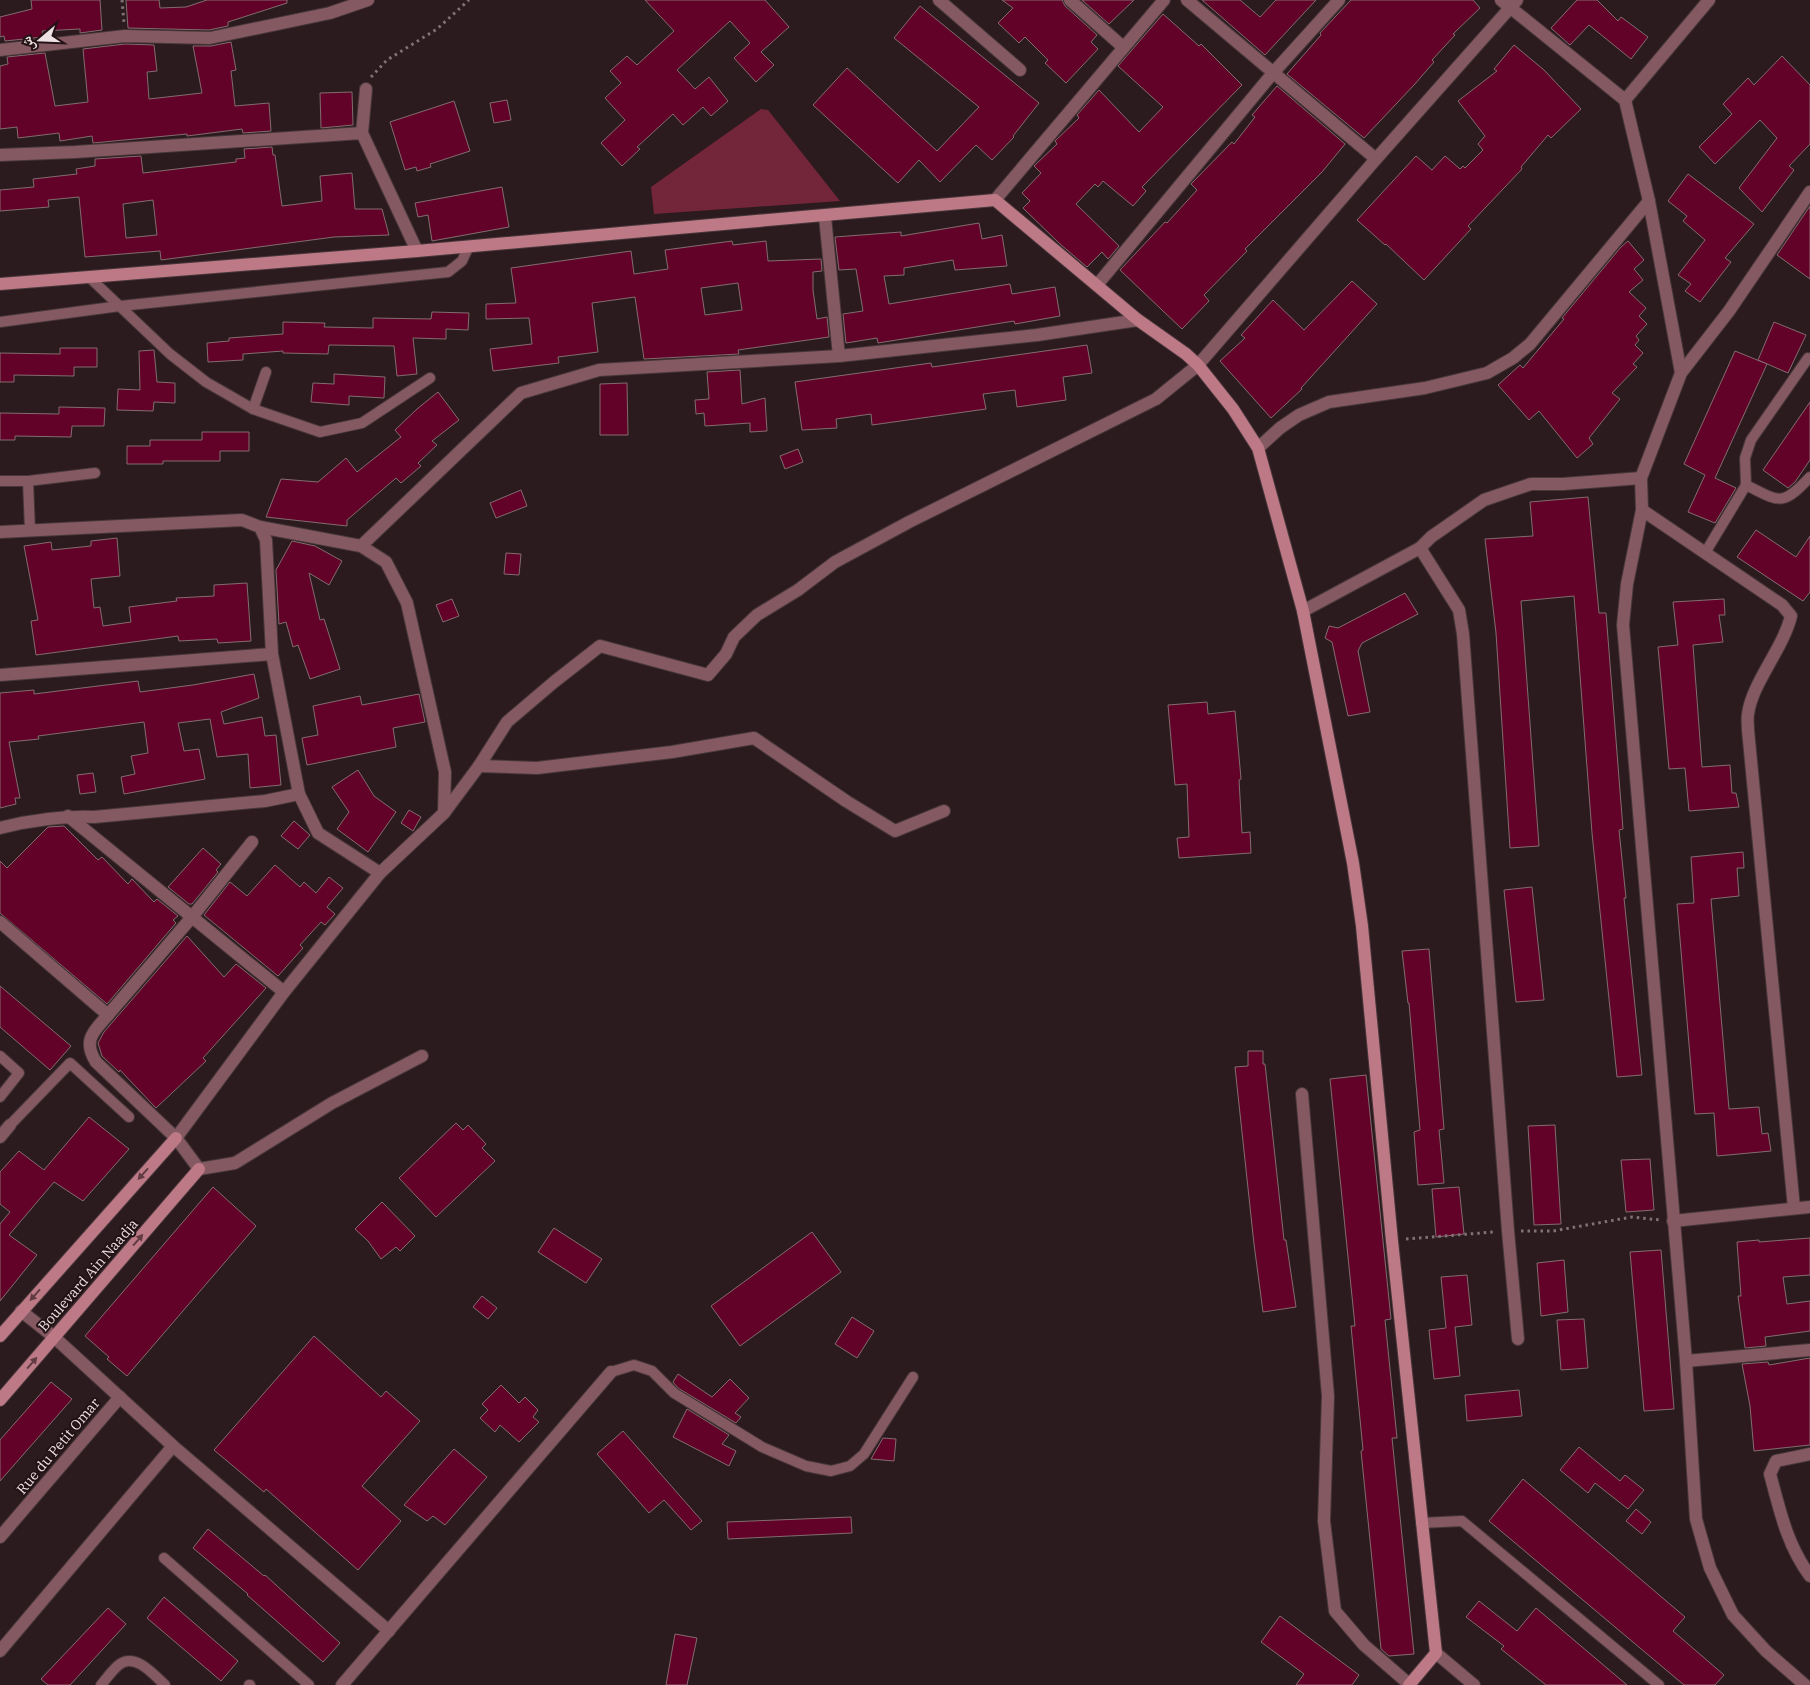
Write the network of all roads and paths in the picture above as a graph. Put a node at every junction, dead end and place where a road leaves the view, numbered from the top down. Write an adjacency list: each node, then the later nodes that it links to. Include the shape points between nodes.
1 (122, 0): 11 (path)
2 (368, 0): 11 (street, via 330,13 210,38)
3 (469, 0): 16 (path, via 437,28 387,60 371,76)
4 (939, 0): 14 (street)
5 (1070, 0): 12 (street)
6 (1164, 0): 12 (street)
7 (1187, 0): 15 (street)
8 (1339, 0): 15 (street)
9 (1709, 0): 17 (street)
10 (1509, 2): 17 (street); 20 (street)
11 (125, 36): 13 (street)
12 (1123, 48): 22 (street)
13 (0, 50)
14 (1020, 70)
15 (1273, 73): 20 (street); 29 (street)
16 (366, 89): 18 (street)
17 (1625, 100): 23 (street)
18 (362, 133): 19 (street); 26 (street)
19 (0, 155)
20 (1376, 158): 35 (street)
21 (1810, 192): 37 (street, via 1729,311)
22 (995, 200): 24 (street); 29 (street)
23 (1649, 201): 37 (street); 40 (street, via 1530,344 1513,358 1486,373 1424,388 1328,402 1299,414)
24 (825, 216): 25 (street); 33 (street)
25 (469, 246): 26 (street); 30 (lane, via 462,261 448,272)
26 (417, 252): 27 (street)
27 (89, 277): 28 (street); 30 (lane)
28 (0, 284)
29 (1097, 285): 31 (street)
30 (120, 306): 32 (lane); 39 (lane, via 170,354 206,382)
31 (1138, 320): 33 (street, via 1037,335); 35 (street)
32 (0, 322)
33 (839, 356): 51 (street, via 599,370 521,393)
34 (1808, 358): 46 (lane, via 1751,440 1745,458)
35 (1198, 365): 40 (street, via 1233,409); 57 (street, via 1156,399 835,562 798,590 757,614 734,637 726,654 708,675 600,646 507,722)
36 (266, 372): 39 (lane)
37 (1681, 373): 42 (street)
38 (430, 378): 39 (lane, via 362,423 320,432)
39 (253, 409)
40 (1258, 448): 54 (street)
41 (95, 473): 45 (lane)
42 (1641, 478): 47 (street); 52 (street, via 1531,484 1484,500)
43 (1810, 478): 46 (lane, via 1788,498 1776,500)
44 (0, 481): 45 (lane)
45 (28, 481): 49 (lane)
46 (1746, 486): 53 (lane)
47 (1642, 510): 53 (street); 80 (street, via 1627,584 1623,625)
48 (260, 527): 49 (street, via 242,520); 51 (street); 55 (street, via 266,540)
49 (30, 530): 50 (street)
50 (0, 532)
51 (361, 546): 60 (street, via 386,562 407,603 445,772)
52 (1420, 548): 54 (street); 81 (street, via 1459,610 1463,634)
53 (1705, 553): 79 (street, via 1782,605 1791,616 1754,696 1748,713 1748,730)
54 (1303, 611): 82 (street, via 1353,863 1362,926)
55 (272, 654): 56 (street); 58 (street)
56 (0, 676)
57 (479, 766): 59 (street, via 537,768 672,752 754,738 894,831); 60 (street)
58 (299, 794): 61 (street, via 265,801 94,817); 64 (street, via 318,833)
59 (944, 811)
60 (444, 813): 64 (street)
61 (68, 816): 62 (street, via 28,820); 65 (street)
62 (0, 828)
63 (252, 842): 65 (street)
64 (380, 873): 67 (street)
65 (192, 917): 67 (street); 68 (street)
66 (0, 922): 68 (street)
67 (284, 992): 76 (street)
68 (108, 1015): 76 (street, via 92,1033 91,1054)
69 (0, 1056): 72 (lane, via 19,1073)
70 (422, 1056): 77 (street, via 332,1104 235,1163)
71 (1302, 1094): 106 (street, via 1328,1396 1324,1521 1335,1611 1364,1644)
72 (0, 1097)
73 (129, 1117): 74 (lane, via 70,1063)
74 (10, 1125): 75 (street)
75 (0, 1137)
76 (176, 1138): 77 (street); 83 (street, Boulevard Ain Naadja, one-way to 83)
77 (199, 1169): 85 (street, Boulevard Ain Naadja, one-way to 77)
78 (1810, 1207): 79 (street)
79 (1794, 1208): 80 (street)
80 (1673, 1221): 81 (path, via 1632,1217 1553,1232); 88 (street)
81 (1508, 1231): 82 (path); 86 (street)
82 (1392, 1241): 95 (street)
83 (21, 1311): 84 (street, Boulevard Ain Naadja); 85 (street)
84 (2, 1330)
85 (54, 1337): 91 (street); 92 (street, Boulevard Ain Naadja, one-way to 85)
86 (1518, 1339)
87 (1810, 1350): 88 (street)
88 (1686, 1361): 109 (street, via 1696,1519 1710,1568 1733,1615 1766,1652)
89 (611, 1372): 90 (lane, via 634,1365 652,1370 674,1393 762,1448 806,1466 831,1470 850,1466 864,1454); 99 (street)
90 (913, 1377)
91 (120, 1397): 93 (street); 96 (street, Rue du Petit Omar)
92 (0, 1400)
93 (174, 1446): 99 (street); 100 (street)
94 (1810, 1454): 98 (street, via 1776,1461 1770,1474 1797,1559)
95 (1421, 1523): 101 (street); 108 (lane, via 1462,1521)
96 (0, 1537)
97 (164, 1558): 104 (lane)
98 (1810, 1576)
99 (390, 1631): 105 (street)
100 (0, 1651)
101 (1436, 1653): 106 (street); 107 (street)
102 (100, 1685): 103 (lane, via 121,1664 129,1661 140,1664)
103 (165, 1685)
104 (309, 1685)
105 (342, 1685)
106 (1409, 1685)
107 (1474, 1685)
108 (1658, 1685)
109 (1805, 1685)

